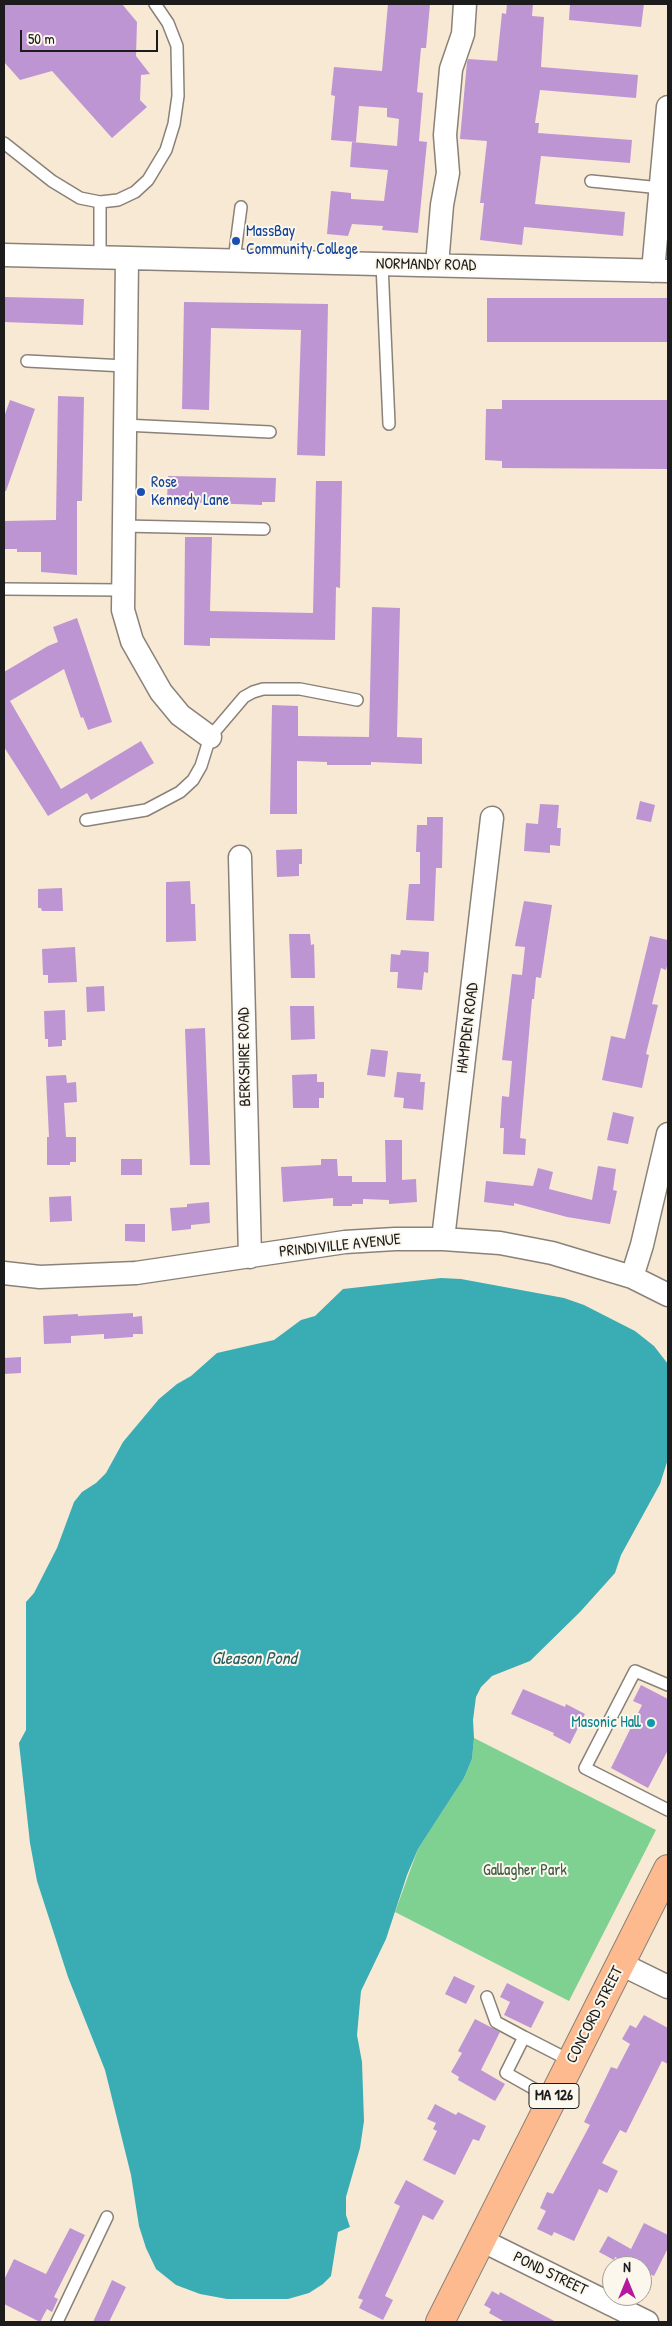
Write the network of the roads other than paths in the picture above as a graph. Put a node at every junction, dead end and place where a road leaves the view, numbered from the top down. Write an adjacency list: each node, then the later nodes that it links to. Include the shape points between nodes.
1 (155, 4): 8 (lane, via 168,23 177,46 178,96 174,124 166,150 148,180 135,192 118,200)
2 (465, 4): 15 (street, via 463,34 451,69 445,134 448,174)
3 (668, 107): 5 (street)
4 (4, 143): 8 (lane, via 52,181 80,198)
5 (666, 162): 7 (street)
6 (591, 181): 7 (lane)
7 (661, 188): 16 (street)
8 (100, 202): 11 (lane)
9 (241, 207): 13 (lane)
10 (4, 255): 11 (street, NORMANDY ROAD)
11 (100, 257): 12 (street, NORMANDY ROAD)
12 (127, 258): 13 (street, NORMANDY ROAD); 18 (street)
13 (234, 260): 14 (street, NORMANDY ROAD)
14 (382, 264): 15 (street, NORMANDY ROAD); 19 (lane)
15 (437, 265): 16 (street, NORMANDY ROAD)
16 (661, 271)
17 (27, 361): 18 (lane)
18 (126, 366): 20 (street)
19 (388, 424)
20 (124, 425): 21 (lane); 22 (street)
21 (270, 432)
22 (122, 526): 23 (lane); 25 (street)
23 (264, 529)
24 (4, 589): 25 (lane)
25 (121, 590): 27 (street, via 127,626 143,663 168,702)
26 (357, 700): 27 (lane, via 300,689 263,689 244,697)
27 (210, 737): 29 (lane, via 202,766 180,792 146,810)
28 (492, 818): 32 (street, HAMPDEN ROAD)
29 (86, 820)
30 (240, 857): 33 (street, BERKSHIRE ROAD)
31 (668, 1134): 35 (street)
32 (443, 1239): 33 (street, PRINDIVILLE AVENUE, via 345,1242); 35 (street, PRINDIVILLE AVENUE, via 535,1249)
33 (250, 1257): 34 (street, PRINDIVILLE AVENUE, via 136,1273 40,1277)
34 (4, 1273)
35 (632, 1277): 36 (street, PRINDIVILLE AVENUE)
36 (668, 1295)
37 (668, 1684): 38 (lane, via 635,1671 585,1768)
38 (668, 1810)
39 (668, 1869): 40 (main road, CONCORD STREET / MA 126)
40 (621, 1964): 41 (street); 44 (main road, CONCORD STREET / MA 126)
41 (668, 1987)
42 (487, 1997): 43 (lane, via 496,2022)
43 (524, 2037): 44 (lane); 45 (lane, via 506,2073)
44 (571, 2061): 45 (main road, CONCORD STREET / MA 126)
45 (552, 2099): 47 (main road, CONCORD STREET / MA 126)
46 (107, 2216): 48 (lane)
47 (481, 2240): 49 (main road, CONCORD STREET / MA 126); 50 (street, POND STREET)
48 (57, 2322)
49 (440, 2322)
50 (647, 2322)

